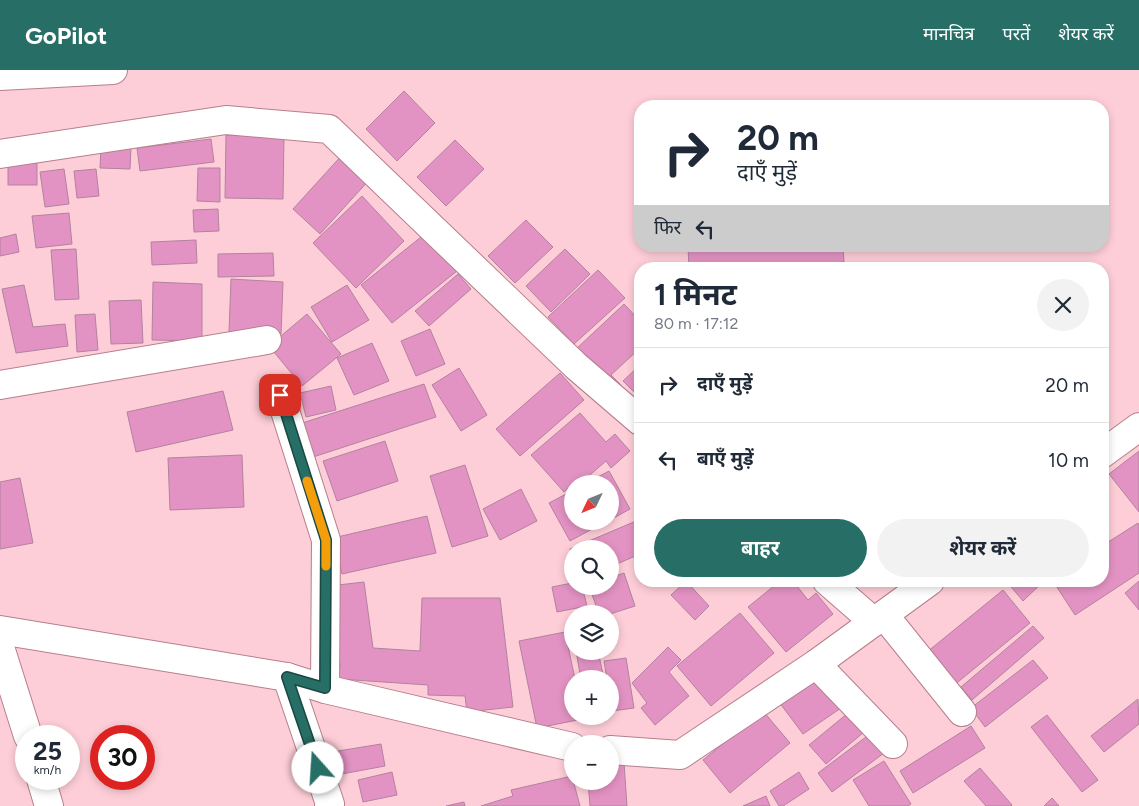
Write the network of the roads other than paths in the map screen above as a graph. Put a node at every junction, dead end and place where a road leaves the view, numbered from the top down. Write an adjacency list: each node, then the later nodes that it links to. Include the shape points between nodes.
1 (113, 70): 2 (street)
2 (0, 76)
3 (0, 154): 7 (street, via 226,120 329,128 576,366)
4 (267, 340): 5 (street)
5 (0, 385)
6 (280, 395): 17 (street, via 326,540)
7 (634, 416)
8 (1139, 427): 9 (street)
9 (1109, 449)
10 (835, 587): 12 (street)
11 (922, 587): 12 (street)
12 (879, 618): 15 (street); 18 (street)
13 (0, 630): 16 (street)
14 (0, 647): 19 (street)
15 (816, 664): 20 (street); 22 (street, via 680,755)
16 (287, 677): 17 (street); 25 (street)
17 (325, 688): 21 (street)
18 (962, 712)
19 (25, 725)
20 (893, 744)
21 (564, 745)
22 (619, 751)
23 (44, 790): 24 (street)
24 (49, 806)
25 (329, 806)

